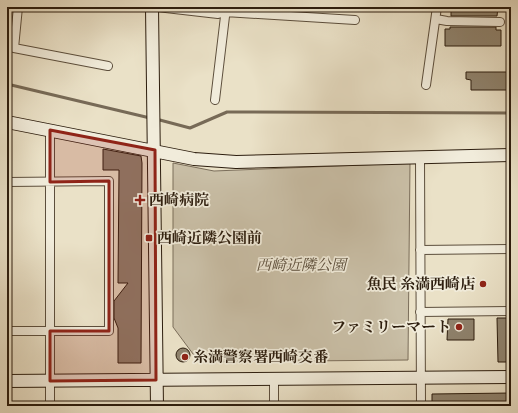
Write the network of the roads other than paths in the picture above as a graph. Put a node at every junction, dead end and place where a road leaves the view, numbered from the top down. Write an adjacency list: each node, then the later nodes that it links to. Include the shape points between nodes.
1 (18, 7): 9 (street, via 14,48)
2 (152, 7): 14 (street)
3 (157, 7): 5 (street, via 218,14)
4 (437, 7): 6 (street)
5 (225, 10): 7 (street); 11 (street)
6 (436, 19): 8 (street); 10 (street)
7 (355, 20)
8 (500, 22)
9 (108, 66)
10 (426, 85)
11 (215, 100)
12 (7, 122): 13 (street)
13 (50, 130): 14 (street); 18 (street)
14 (155, 150): 16 (street, via 194,160 236,162); 28 (street)
15 (511, 155): 16 (street)
16 (420, 157): 20 (street)
17 (7, 182): 18 (street)
18 (50, 182): 24 (street); 24 (street, via 109,181 109,332)
19 (511, 249): 20 (street)
20 (420, 250): 22 (street)
21 (511, 311): 22 (street)
22 (420, 312): 25 (street)
23 (7, 331): 24 (street)
24 (50, 331): 30 (street)
25 (421, 377): 26 (street); 27 (street); 34 (street)
26 (511, 377)
27 (274, 378): 28 (street); 33 (street)
28 (156, 380): 30 (street); 32 (street)
29 (7, 381): 30 (street)
30 (50, 381): 31 (street)
31 (50, 406)
32 (157, 406)
33 (274, 406)
34 (421, 406)

